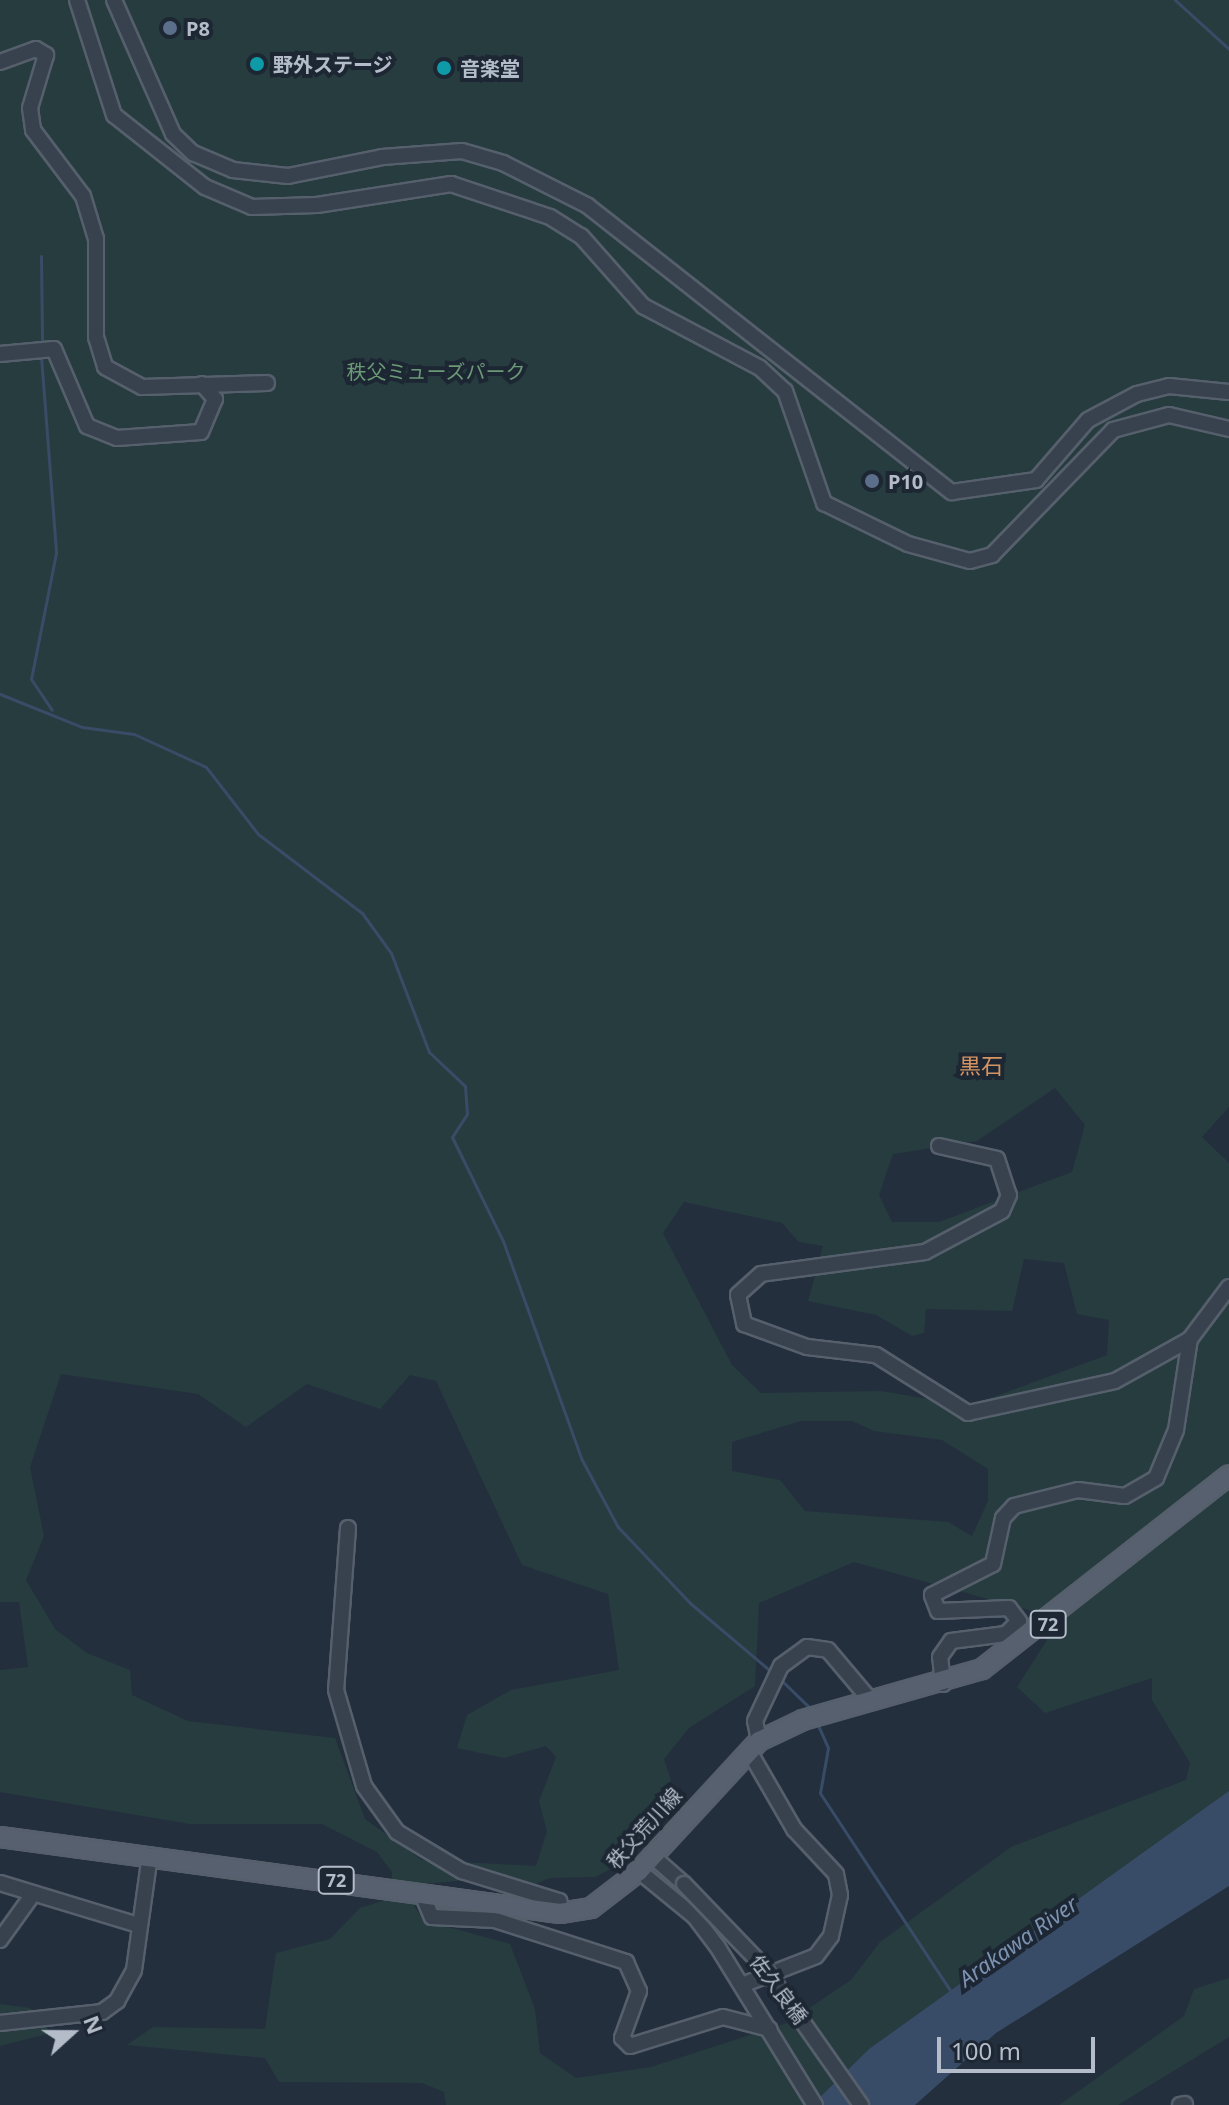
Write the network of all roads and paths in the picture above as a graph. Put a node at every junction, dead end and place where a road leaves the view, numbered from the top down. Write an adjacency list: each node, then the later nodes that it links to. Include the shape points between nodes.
1 (77, 0): 8 (street, via 114,115 205,187 252,207 317,205 451,184 550,217 581,236 643,306 760,368 785,391 824,503 908,544 970,561 992,555 1113,430 1169,415)
2 (114, 0): 7 (street, via 173,134 193,153 233,170 288,176 382,157 462,151 503,163 588,206 952,492 1036,480 1088,420 1137,394 1169,386)
3 (0, 62): 6 (street, via 36,49 46,55 30,108 33,130 83,196 96,239 96,337 105,367 142,387)
4 (0, 354): 6 (street, via 54,349 87,426 117,438 201,432 215,399)
5 (267, 383): 6 (street)
6 (202, 384)
7 (1229, 392)
8 (1229, 429)
9 (939, 1146): 11 (street, via 997,1159 1009,1195 1002,1211 925,1252 761,1274 738,1295 744,1324 782,1341 876,1355 968,1413 1115,1381)
10 (1229, 1287): 11 (street)
11 (1190, 1339): 14 (street, via 1176,1430 1156,1478 1125,1496 1078,1490 1014,1506 1003,1518 993,1564 932,1595 938,1611 1009,1608 1019,1621 1006,1634 951,1641 940,1657)
12 (1229, 1475): 14 (main road, 秩父荒川線 / 72, via 1015,1650)
13 (348, 1528): 24 (street, via 336,1690 364,1786 397,1832 462,1871 559,1901)
14 (943, 1684): 15 (main road, 秩父荒川線 / 72)
15 (872, 1702): 16 (main road, 秩父荒川線 / 72, via 803,1720); 16 (street, via 828,1650 807,1647 781,1666 755,1721)
16 (754, 1746): 19 (main road, 秩父荒川線 / 72); 27 (street, via 794,1829 836,1874 831,1936 796,1968)
17 (0, 1837): 18 (main road, 秩父荒川線 / 72)
18 (150, 1855): 23 (main road, 秩父荒川線 / 72); 25 (street)
19 (651, 1855): 20 (main road, 秩父荒川線 / 72); 31 (street, 佐久良橋, bridge, via 764,1967)
20 (639, 1871): 24 (main road, 秩父荒川線 / 72, via 607,1900); 27 (street, via 695,1917)
21 (0, 1883): 22 (street)
22 (33, 1894): 25 (street); 26 (street)
23 (422, 1894): 24 (main road, 秩父荒川線 / 72); 29 (street, via 432,1917 495,1920 626,1962 639,1991 622,2038 630,2046 723,2017)
24 (560, 1913)
25 (138, 1925): 28 (street, via 134,1970 109,2006)
26 (0, 1940)
27 (742, 1985): 29 (street)
28 (0, 2023)
29 (769, 2029): 30 (street)
30 (815, 2105)
31 (861, 2105)

